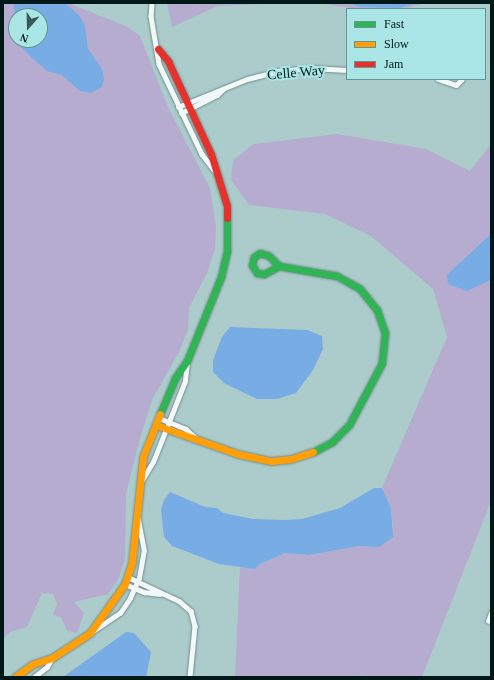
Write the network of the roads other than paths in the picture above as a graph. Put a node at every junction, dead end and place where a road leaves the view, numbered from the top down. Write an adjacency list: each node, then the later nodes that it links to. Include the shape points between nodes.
1 (152, 3): 2 (street, via 151,16)
2 (158, 49): 6 (street, via 168,61); 7 (street, via 159,64)
3 (346, 70): 6 (street, Celle Way, via 311,68 278,71 247,79 223,89 217,95)
4 (441, 80): 5 (street, via 456,85)
5 (461, 80)
6 (190, 105): 7 (street, Celle Way); 8 (street, Celle Way); 9 (street, via 211,154)
7 (178, 107): 8 (street)
8 (181, 113): 9 (street, via 202,154)
9 (214, 170): 11 (street, via 227,206 227,251 220,278)
10 (279, 266): 13 (street, via 337,276 367,295 377,310 385,333 384,357 377,378 345,430 332,442 309,454 282,460 262,460)
11 (187, 361): 12 (street, via 175,378); 13 (street, via 185,381)
12 (157, 421): 13 (street); 14 (street, via 143,457)
13 (167, 425): 14 (street, via 153,462)
14 (141, 482): 15 (street)
15 (137, 516): 16 (street); 17 (street, via 143,534 144,551)
16 (126, 581): 17 (street); 18 (street); 22 (street)
17 (137, 581): 18 (street); 19 (street)
18 (134, 588): 19 (street); 22 (street, via 116,617)
19 (160, 594): 26 (street, via 184,604 193,615 195,626)
20 (491, 613): 21 (street)
21 (488, 621)
22 (90, 633): 23 (street)
23 (52, 658): 24 (street, via 33,664); 25 (street, via 47,667)
24 (15, 677)
25 (34, 677)
26 (190, 677)

